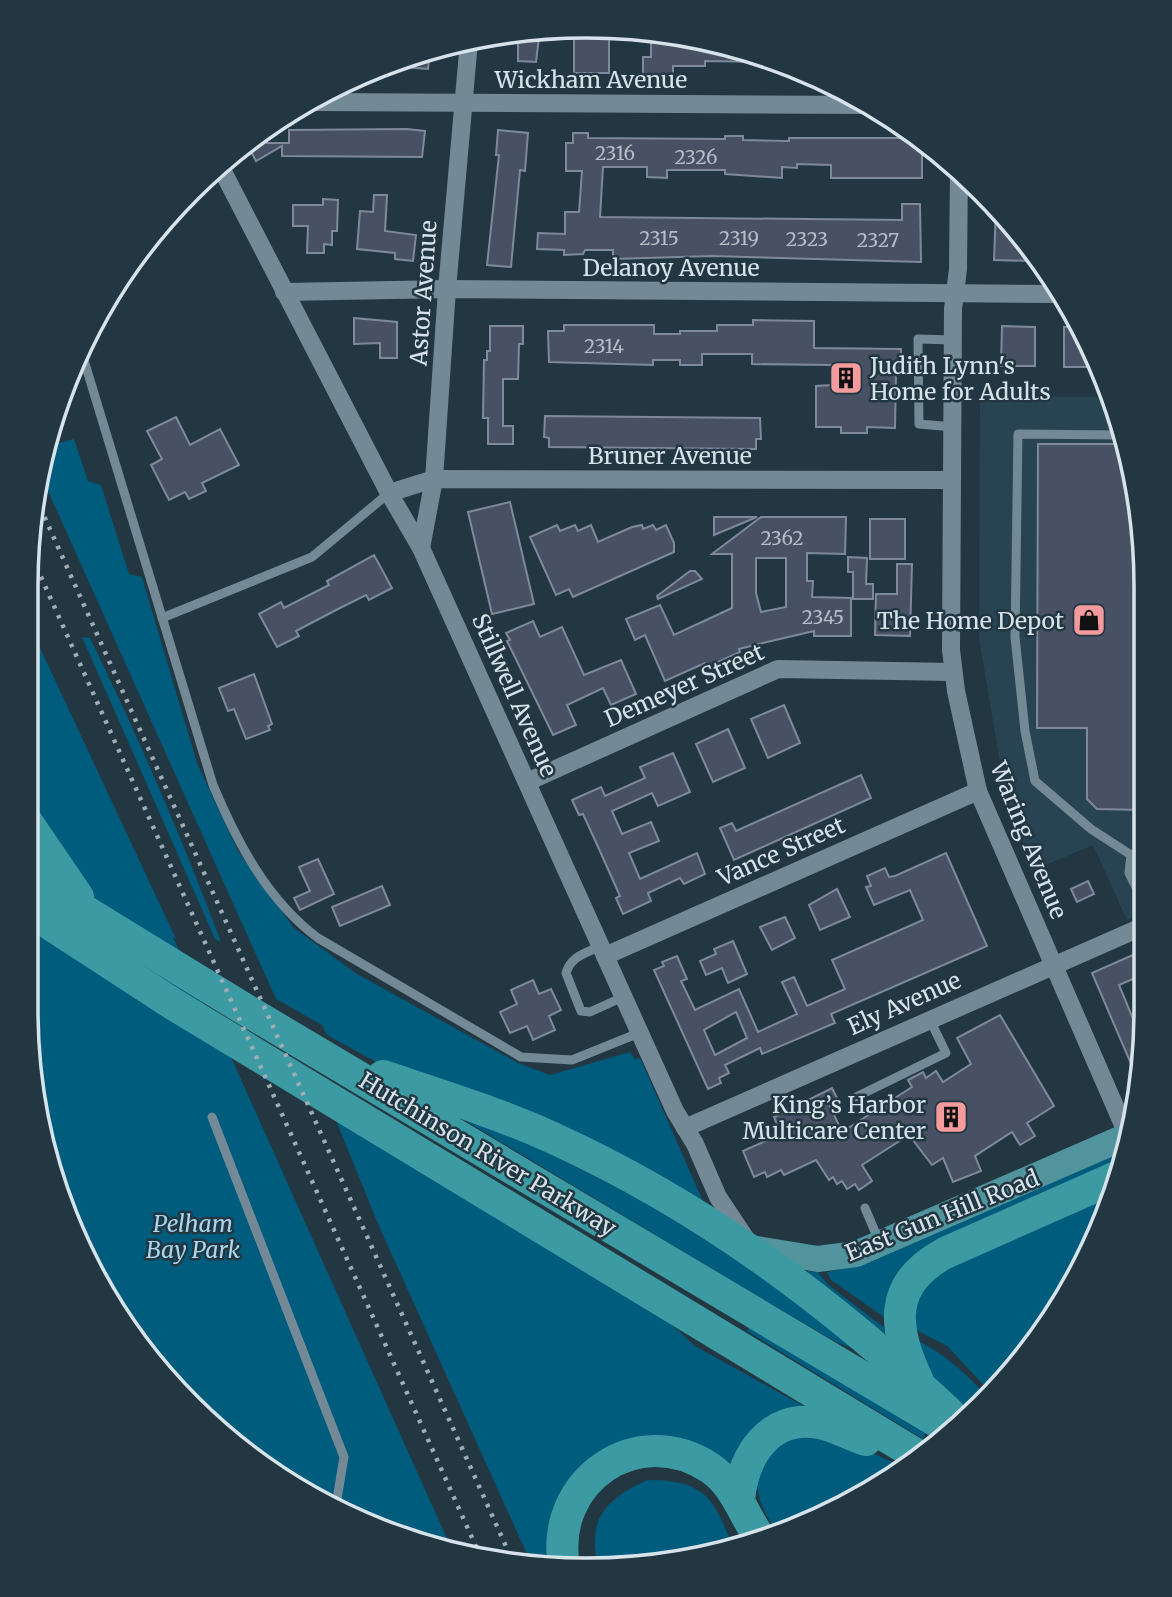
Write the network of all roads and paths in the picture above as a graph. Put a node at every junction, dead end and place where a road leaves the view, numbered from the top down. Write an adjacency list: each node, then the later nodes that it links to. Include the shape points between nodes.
1 (468, 51): 3 (street, Astor Avenue)
2 (331, 102): 3 (street, Wickham Avenue)
3 (464, 103): 4 (street, Wickham Avenue); 7 (street, Astor Avenue)
4 (847, 105)
5 (224, 175): 8 (street, Stillwell Avenue)
6 (959, 185): 9 (street, Waring Avenue)
7 (447, 289): 8 (street, Delanoy Avenue); 9 (street, Delanoy Avenue); 15 (street, Astor Avenue)
8 (284, 292): 17 (street, Stillwell Avenue)
9 (956, 293): 10 (street, Delanoy Avenue); 11 (street, Waring Avenue)
10 (1049, 294)
11 (953, 340): 13 (street, Waring Avenue); 13 (lane, via 918,339 919,424)
12 (85, 365): 19 (lane)
13 (953, 427): 16 (street, Waring Avenue)
14 (1112, 435): 25 (lane, via 1018,434 1015,637 1035,781 1091,829)
15 (434, 478): 16 (street, Bruner Avenue); 17 (street, Bruner Avenue); 18 (street, Astor Avenue)
16 (952, 480): 20 (street, Waring Avenue)
17 (389, 493): 18 (street, Stillwell Avenue); 19 (lane, via 312,557)
18 (421, 548): 21 (street, Stillwell Avenue)
19 (162, 618): 35 (lane, via 213,785 234,834 295,921 521,1057 572,1060)
20 (953, 672): 21 (street, Demeyer Street, via 778,669); 22 (street, Waring Avenue)
21 (527, 782): 31 (street, Stillwell Avenue)
22 (978, 791): 31 (street, Vance Street); 32 (street, Waring Avenue)
23 (38, 838): 28 (highway)
24 (1134, 854): 25 (lane)
25 (1131, 855): 27 (lane, via 1129,873)
26 (38, 878): 28 (highway, Hutchinson River Parkway)
27 (1134, 883)
28 (88, 913): 36 (highway, Hutchinson River Parkway)
29 (38, 917): 49 (highway, Hutchinson River Parkway, via 173,1004)
30 (1134, 930): 32 (street, Ely Avenue)
31 (603, 951): 33 (street, Stillwell Avenue); 33 (lane, via 579,955 567,967 581,1011 590,1012)
32 (1053, 966): 34 (street, Ely Avenue); 39 (street, Waring Avenue)
33 (623, 997): 35 (street, Stillwell Avenue)
34 (930, 1018): 37 (lane, via 946,1053); 40 (street, Ely Avenue)
35 (639, 1033): 40 (street, Stillwell Avenue)
36 (324, 1056): 45 (highway, via 553,1138 633,1178); 48 (highway, Hutchinson River Parkway)
37 (856, 1097)
38 (212, 1117): 51 (lane, via 344,1457)
39 (1122, 1123)
40 (685, 1128): 45 (street, Stillwell Avenue, via 718,1196)
41 (1118, 1139): 44 (main road, East Gun Hill Road)
42 (1105, 1183): 46 (highway, via 945,1253 917,1272 903,1296 899,1328)
43 (865, 1209): 44 (lane)
44 (881, 1246): 45 (main road, East Gun Hill Road, via 830,1259)
45 (751, 1248): 46 (highway)
46 (920, 1385): 47 (highway)
47 (953, 1417)
48 (944, 1426)
49 (911, 1451)
50 (908, 1453): 52 (highway, via 819,1423 789,1425 767,1436 752,1452 743,1471)
51 (337, 1498)
52 (739, 1500): 53 (highway); 55 (highway, via 719,1475 691,1458 658,1451 618,1459 592,1476 573,1499 562,1537)
53 (756, 1531)
54 (738, 1537): 56 (highway, via 726,1507 706,1482 679,1469 651,1467 619,1478 594,1500 582,1526)
55 (563, 1558)
56 (581, 1559)

